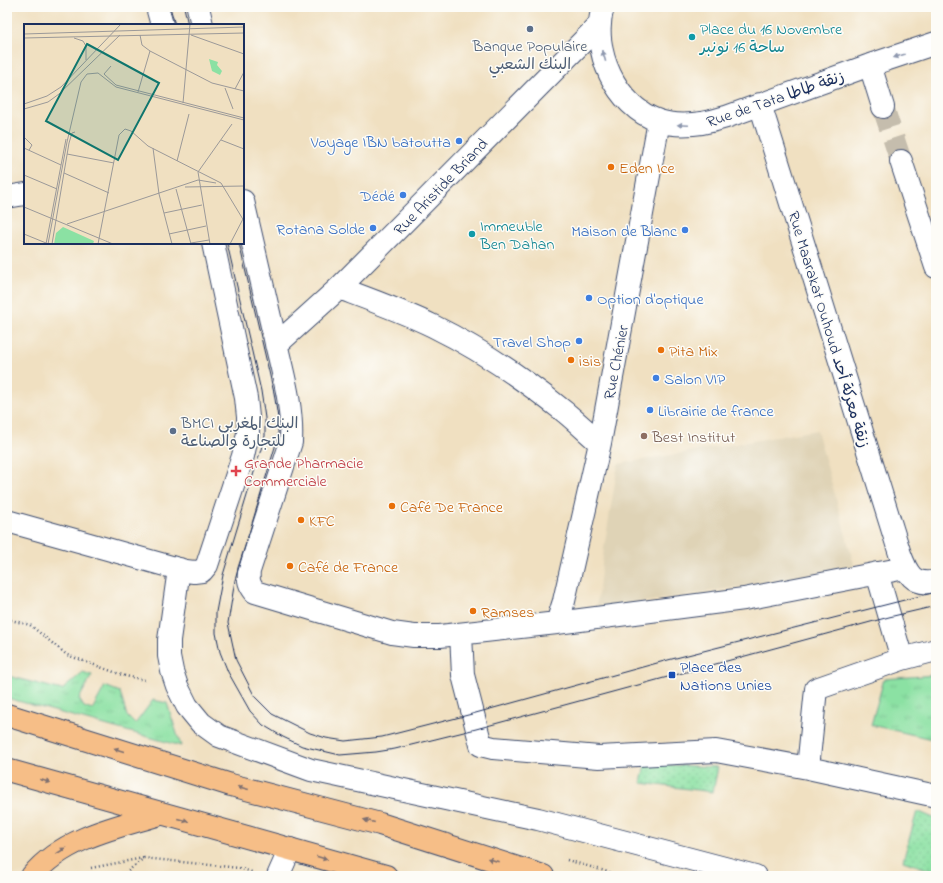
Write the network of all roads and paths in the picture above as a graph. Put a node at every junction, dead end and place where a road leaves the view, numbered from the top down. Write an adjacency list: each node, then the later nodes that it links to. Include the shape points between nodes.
1 (157, 7): 4 (street)
2 (198, 7): 5 (street)
3 (601, 15): 10 (street, Rue de Tata زنقة طاطا, one-way to 3, via 638,109 620,91 603,53 600,39); 17 (street, Rue Aristide Briand)
4 (162, 24)
5 (202, 24)
6 (936, 43): 7 (street, Rue de Tata زنقة طاطا, one-way to 7)
7 (870, 65): 8 (street, Rue de Tata زنقة طاطا); 9 (street)
8 (760, 104): 10 (street, Rue de Tata زنقة طاطا, one-way to 10, via 706,123 688,125); 21 (street, Rue Maarakat Ouhoud زنقة معركة أحد)
9 (883, 107)
10 (659, 121): 19 (street, Rue Chénier)
11 (901, 161): 16 (street)
12 (24, 194): 13 (street)
13 (7, 197)
14 (244, 206): 18 (street)
15 (213, 244): 22 (street, via 246,398 248,433 207,566 202,571 194,572)
16 (936, 267)
17 (340, 288): 18 (street, Rue Aristide Briand); 19 (street, via 407,314 478,351 521,378 562,409)
18 (276, 345): 27 (street, via 290,406 291,442 249,571 250,586 255,592 270,598 392,633 414,636)
19 (600, 443): 26 (street, Rue Chénier)
20 (7, 521): 22 (street)
21 (902, 561): 23 (street); 24 (street, via 910,576 916,580 925,583)
22 (179, 569): 44 (street, via 169,640 172,671 187,706 201,723 219,736 311,770 538,819)
23 (877, 573): 26 (street, via 744,599); 29 (street)
24 (936, 581)
25 (7, 619): 30 (path, via 30,625 67,655)
26 (557, 623): 27 (street)
27 (461, 634): 32 (street, via 463,675 481,745 599,757 716,751)
28 (936, 650): 29 (street)
29 (902, 658): 32 (street, via 816,689)
30 (125, 676)
31 (7, 715): 43 (main road, one-way to 31, via 380,824 231,785)
32 (808, 768): 34 (street)
33 (7, 770): 35 (main road, one-way to 35)
34 (936, 796)
35 (161, 814): 36 (main road, one-way to 36); 40 (main road, one-way to 35, via 40,865 69,846 97,833)
36 (290, 849): 39 (street); 42 (main road, one-way to 42)
37 (144, 858): 38 (path); 39 (path, via 239,868); 41 (path)
38 (86, 869)
39 (268, 875)
40 (32, 876)
41 (122, 876)
42 (386, 876)
43 (543, 876)
44 (755, 876)

